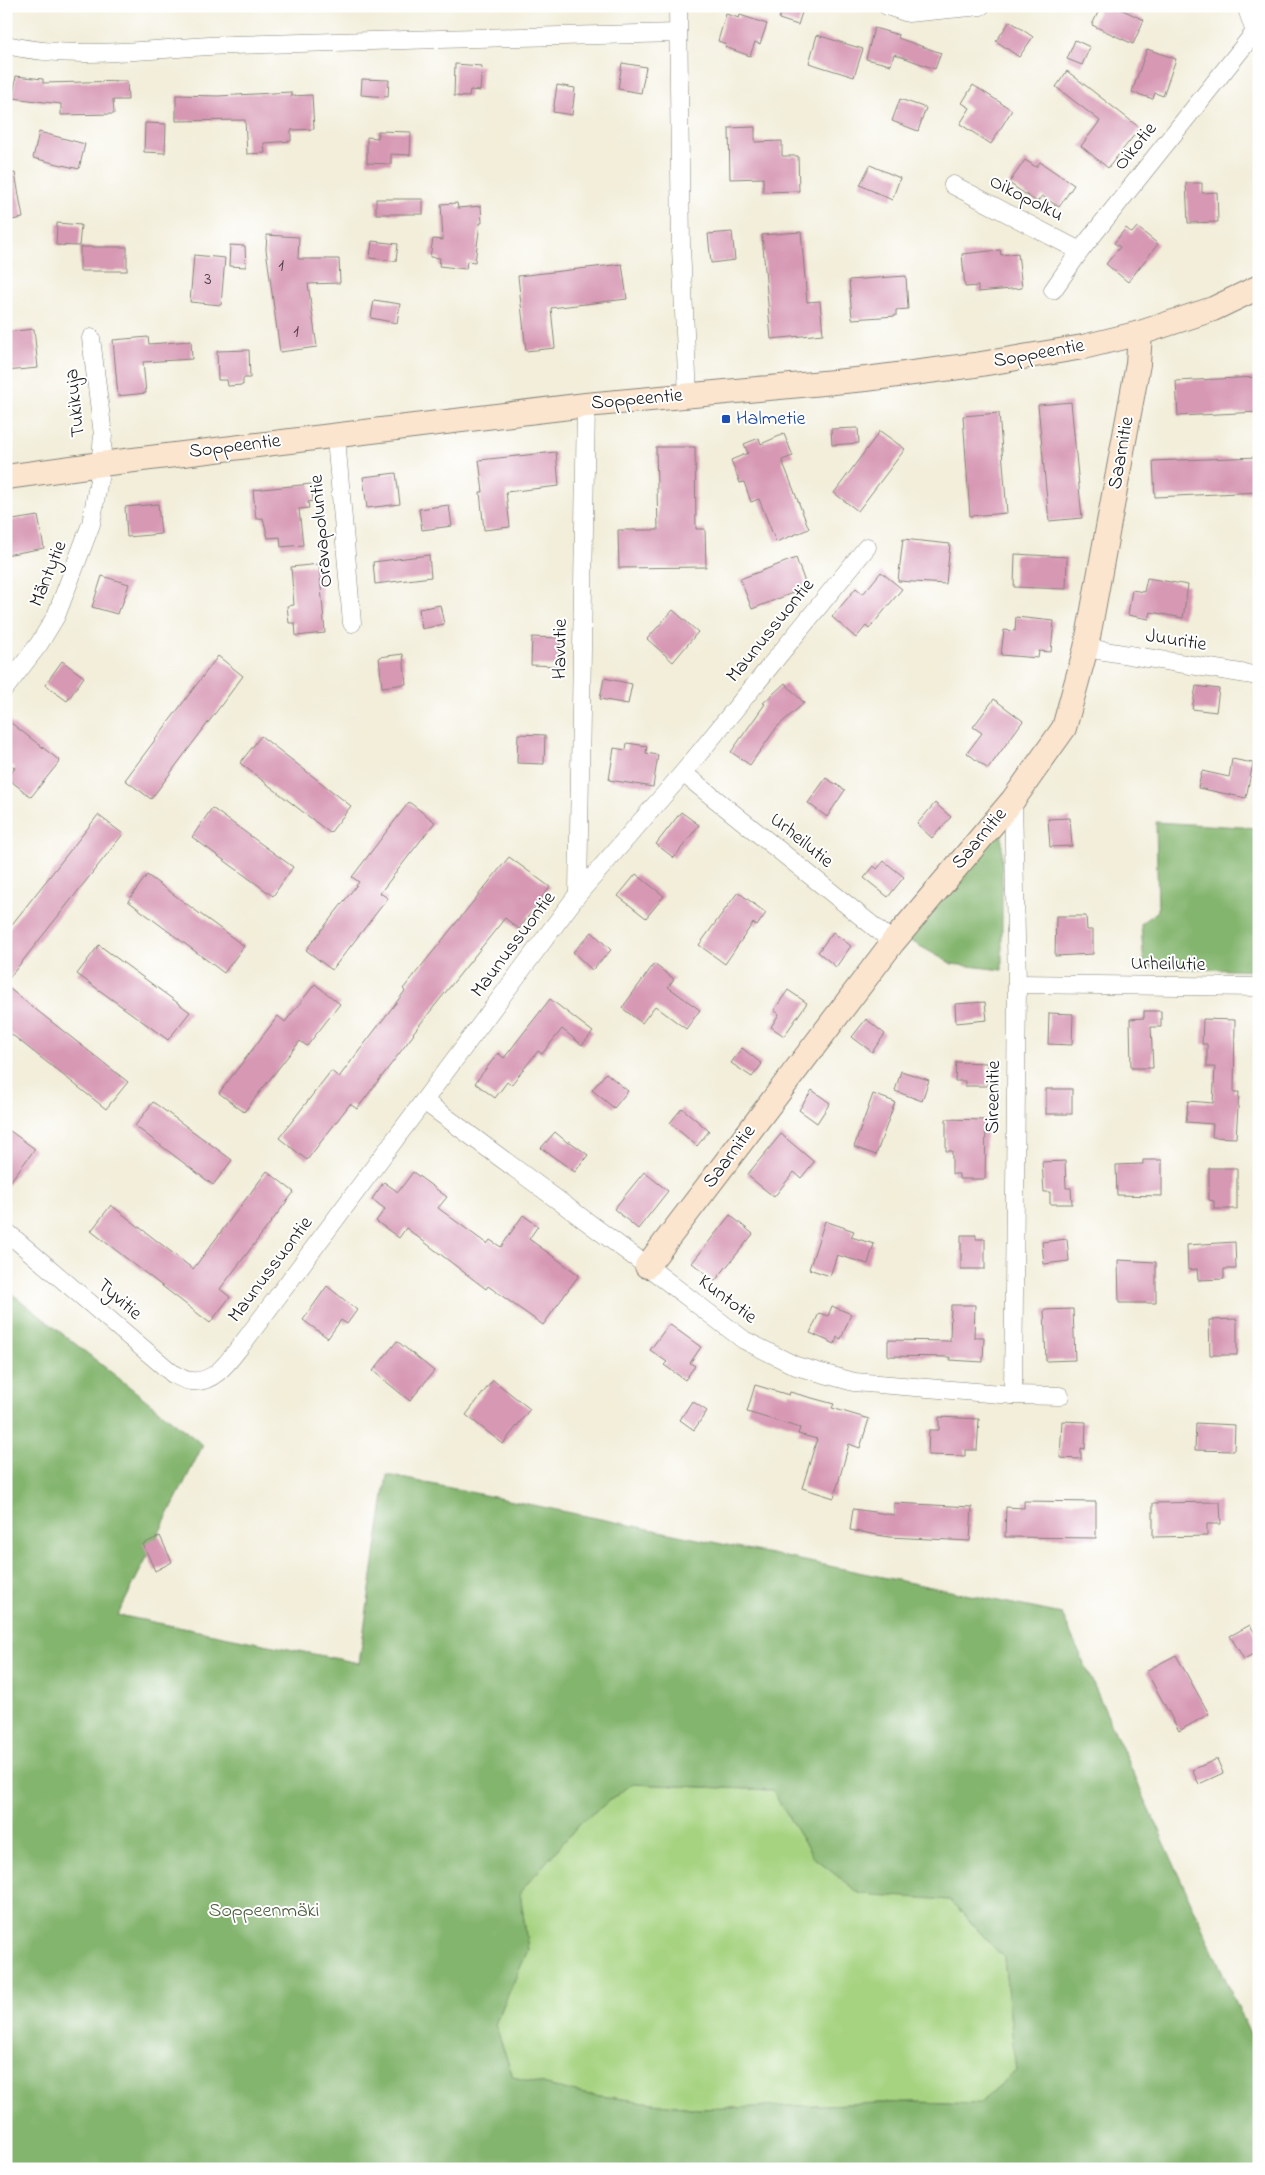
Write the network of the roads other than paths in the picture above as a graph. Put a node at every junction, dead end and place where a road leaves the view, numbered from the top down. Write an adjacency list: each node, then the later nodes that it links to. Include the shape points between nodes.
1 (678, 6): 5 (street)
2 (887, 6): 3 (street, via 908,13)
3 (981, 6)
4 (1246, 6): 6 (street)
5 (678, 33): 7 (street, via 230,45 84,53); 14 (street, via 681,247)
6 (1257, 34): 9 (street, Oikotie)
7 (6, 45)
8 (953, 185): 9 (street, Oikopolku)
9 (1080, 251): 11 (street, Oikotie)
10 (1259, 287): 12 (main road, Soppeentie, via 1213,309)
11 (1054, 290)
12 (1140, 333): 14 (main road, Soppeentie, via 1083,347 975,365); 21 (main road, Saarnitie, via 1138,364)
13 (91, 338): 17 (street, Tukikuja, via 103,435)
14 (688, 396): 15 (main road, Soppeentie)
15 (586, 405): 16 (main road, Soppeentie); 26 (street, Havutie)
16 (338, 435): 17 (main road, Soppeentie); 20 (street, Oravapoluntie)
17 (101, 464): 18 (main road, Soppeentie); 23 (street, Mäntytie, via 92,524 56,616)
18 (6, 477)
19 (867, 547): 24 (street, Maunussuontie)
20 (352, 623)
21 (1086, 648): 22 (street, Juuritie); 25 (main road, Saarnitie, via 1064,728)
22 (1259, 676)
23 (6, 687)
24 (683, 773): 26 (street, Maunussuontie); 27 (street, Urheilutie)
25 (1013, 800): 27 (main road, Saarnitie); 28 (street, Sireenitie)
26 (578, 894): 30 (street, Maunussuontie)
27 (893, 942): 32 (main road, Saarnitie)
28 (1017, 984): 29 (street, Urheilutie); 34 (street, Sireenitie)
29 (1259, 987)
30 (424, 1101): 32 (street, Kuntotie); 33 (street, Maunussuontie, via 243,1343 222,1369)
31 (9, 1234): 33 (street, Tyvitie, via 173,1374 191,1381)
32 (647, 1266): 34 (street, Kuntotie, via 744,1340 796,1366 854,1382)
33 (208, 1379)
34 (1013, 1395): 35 (street, Kuntotie)
35 (1060, 1396)

